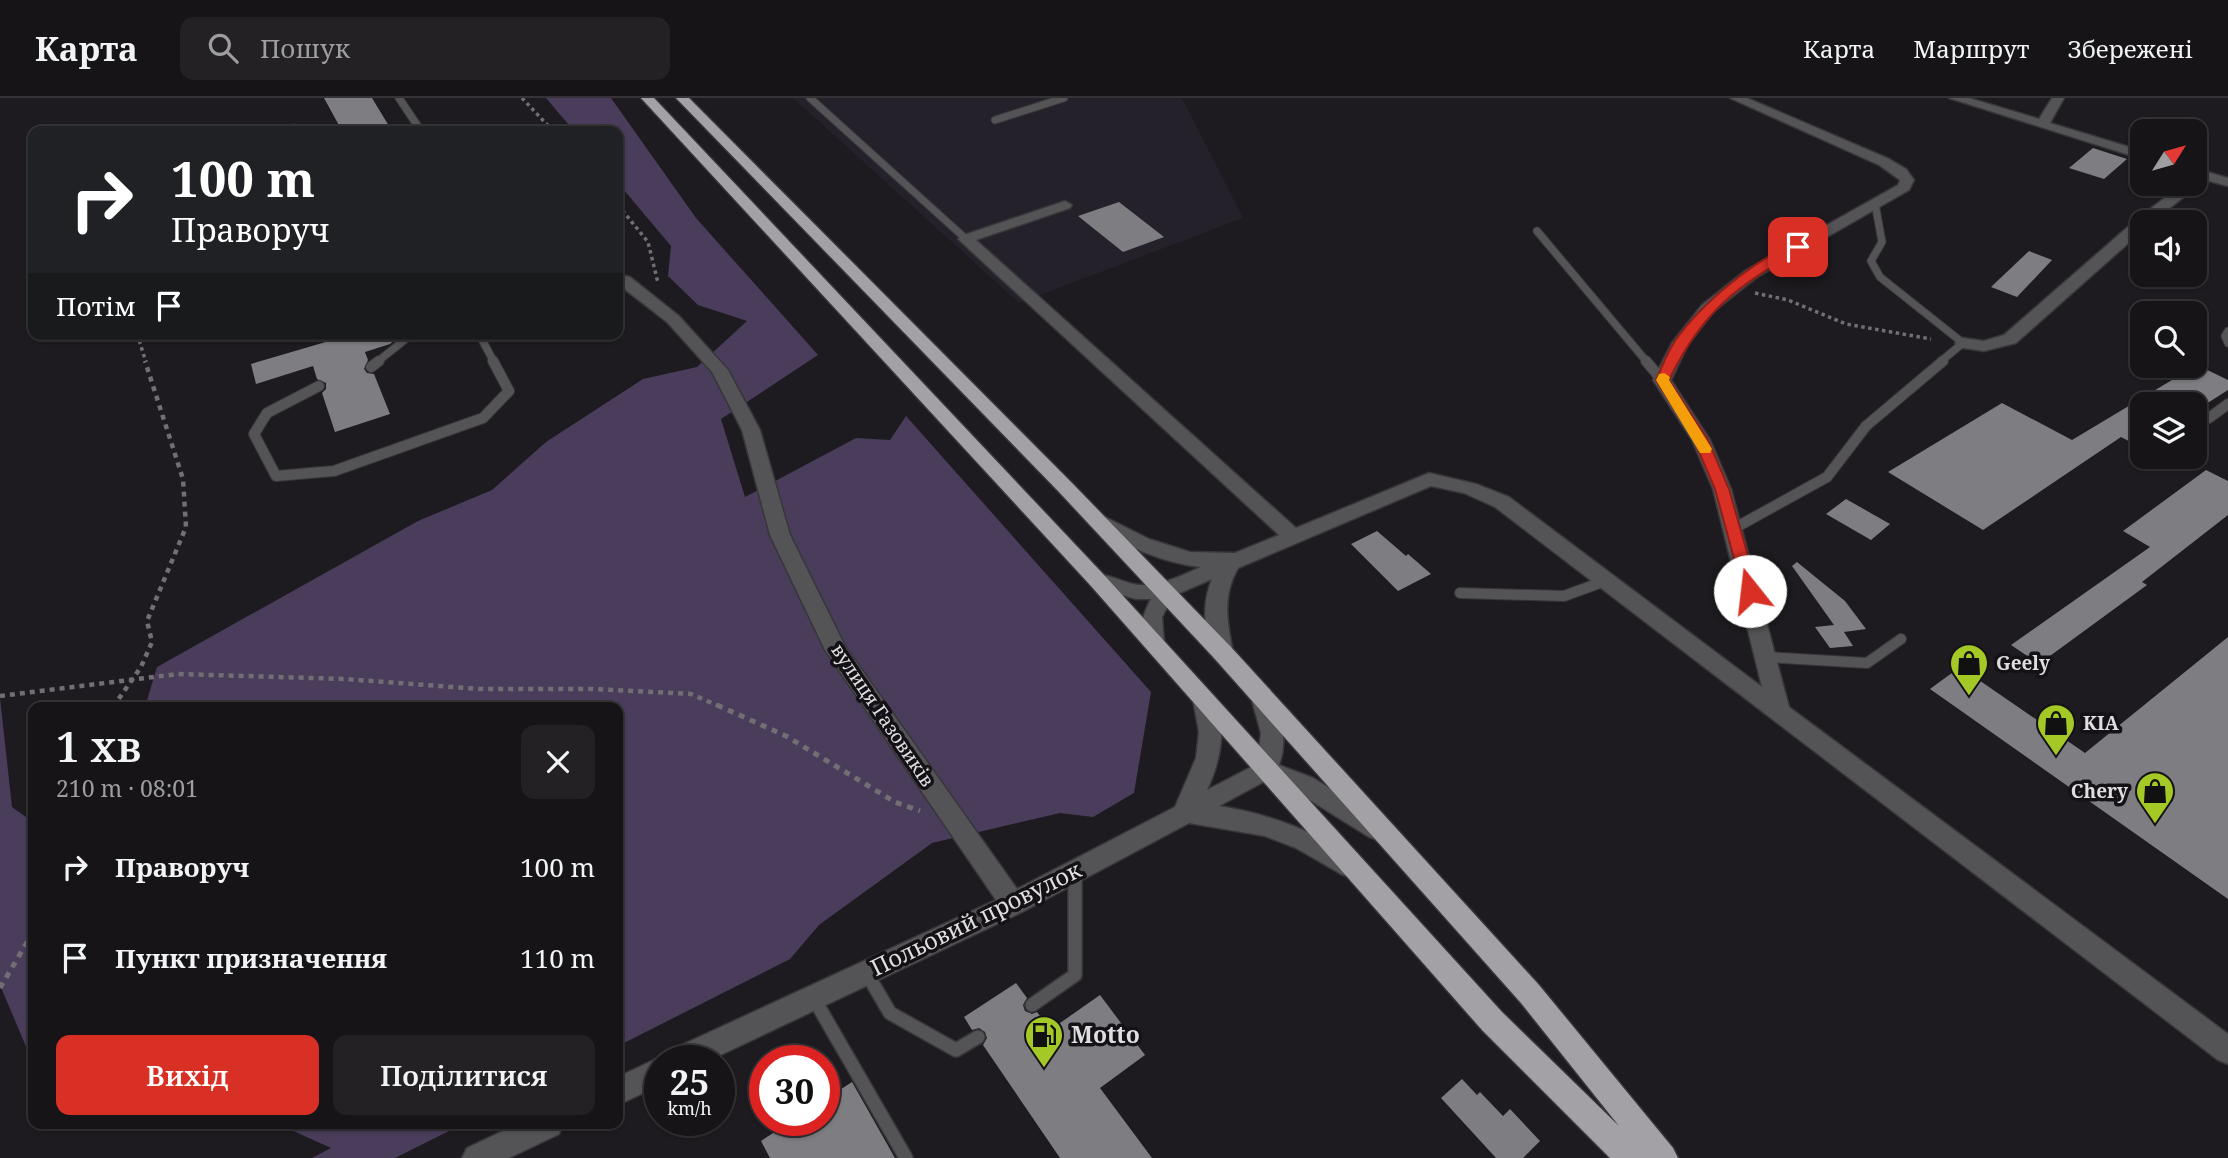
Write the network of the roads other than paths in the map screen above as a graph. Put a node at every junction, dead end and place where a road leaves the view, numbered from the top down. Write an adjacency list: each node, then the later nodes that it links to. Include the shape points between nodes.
1 (399, 98): 11 (lane)
2 (648, 98): 37 (highway)
3 (682, 98): 33 (highway)
4 (810, 98): 21 (lane)
5 (1064, 98): 9 (lane)
6 (1736, 98): 16 (street, via 1901,172 1907,180 1904,187)
7 (1955, 98): 10 (street)
8 (2057, 98): 10 (street)
9 (995, 120)
10 (2043, 124): 12 (street)
11 (418, 126)
12 (2130, 151)
13 (2207, 179): 14 (street)
14 (2228, 182)
15 (2174, 196): 18 (street)
16 (1875, 203): 26 (lane, via 1882,242 1871,261 1880,277); 29 (street, via 1751,274 1708,308 1680,343)
17 (1065, 205): 21 (street)
18 (2157, 210)
19 (1536, 232): 29 (lane)
20 (2130, 233): 26 (street, via 2010,340 1984,346)
21 (967, 239): 35 (street)
22 (623, 280): 53 (street, вулиця Газовиків, via 664,312 719,370 751,430 780,535 836,650)
23 (2228, 331): 27 (lane)
24 (405, 340): 28 (lane)
25 (482, 340): 30 (lane, via 509,391 483,418 334,471 276,476 254,434 267,413)
26 (1963, 343): 34 (lane, via 1866,426 1827,477)
27 (2228, 344)
28 (371, 368)
29 (1662, 380): 34 (street, via 1701,440)
30 (319, 386)
31 (2228, 404): 32 (lane)
32 (2209, 418)
33 (1097, 520): 36 (street, via 1159,552 1190,560); 39 (highway)
34 (1733, 528): 44 (street)
35 (1292, 535): 36 (street); 38 (street, via 1429,479 1502,502)
36 (1233, 560): 39 (street); 43 (street, via 1219,582 1214,602)
37 (1098, 580): 39 (street, via 1136,592); 42 (highway)
38 (1605, 581): 40 (lane, via 1564,596); 47 (street)
39 (1165, 591): 42 (street, via 1152,617); 43 (highway)
40 (1461, 593)
41 (1901, 639): 44 (lane, via 1867,663)
42 (1153, 642): 46 (highway)
43 (1222, 652): 45 (highway)
44 (1766, 657): 47 (street)
45 (1262, 697): 48 (street, via 1273,737); 50 (highway)
46 (1204, 700): 48 (highway); 49 (street, via 1212,725 1211,747)
47 (1780, 714): 59 (street)
48 (1266, 770): 49 (street, Польовий провулок); 50 (street, via 1305,785); 51 (highway)
49 (1184, 812): 51 (street, via 1277,829); 52 (street, Польовий провулок)
50 (1382, 832): 66 (highway, via 1530,994)
51 (1355, 869): 65 (highway, via 1492,1021)
52 (1075, 872): 53 (street, Польовий провулок); 56 (lane, via 1075,975)
53 (1013, 904): 54 (street, Польовий провулок)
54 (866, 972): 55 (street, Польовий провулок); 57 (lane, via 890,1013 956,1050)
55 (813, 997): 58 (street, Польовий провулок); 64 (lane)
56 (1032, 1005)
57 (978, 1037)
58 (712, 1045)
59 (2228, 1051)
60 (644, 1079): 61 (street)
61 (623, 1089)
62 (538, 1129): 63 (street)
63 (477, 1158)
64 (906, 1158)
65 (1631, 1158)
66 (1663, 1158)

